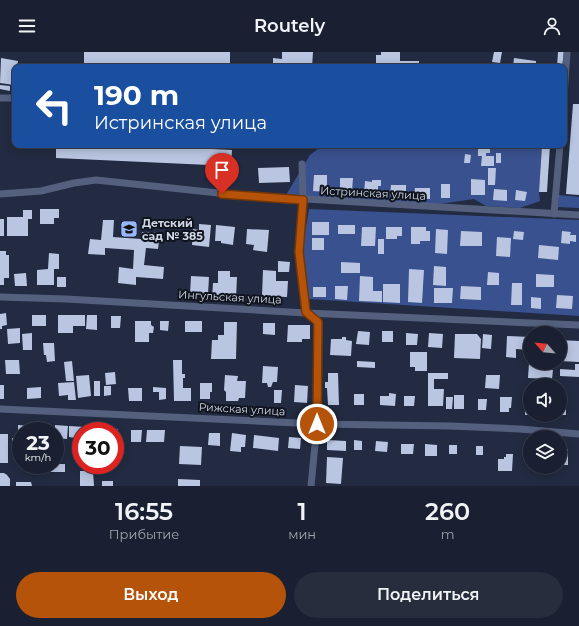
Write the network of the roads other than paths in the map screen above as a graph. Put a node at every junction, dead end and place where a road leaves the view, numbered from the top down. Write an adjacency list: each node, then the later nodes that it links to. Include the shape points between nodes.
1 (567, 52): 2 (street)
2 (566, 64)
3 (0, 98): 4 (street)
4 (12, 98)
5 (560, 148): 9 (street)
6 (302, 164): 8 (street)
7 (0, 194): 8 (street, Истринская улица, via 41,191 74,182 96,180)
8 (303, 200): 9 (street, Истринская улица); 12 (street, via 299,252)
9 (554, 214): 10 (street, Истринская улица)
10 (579, 215)
11 (0, 297): 12 (street, Ингульская улица)
12 (306, 312): 13 (street, Ингульская улица); 15 (street, via 318,322)
13 (579, 325)
14 (0, 409): 15 (street, Рижская улица)
15 (317, 424): 16 (street, Рижская улица, via 450,426); 17 (street)
16 (579, 434)
17 (310, 486)

